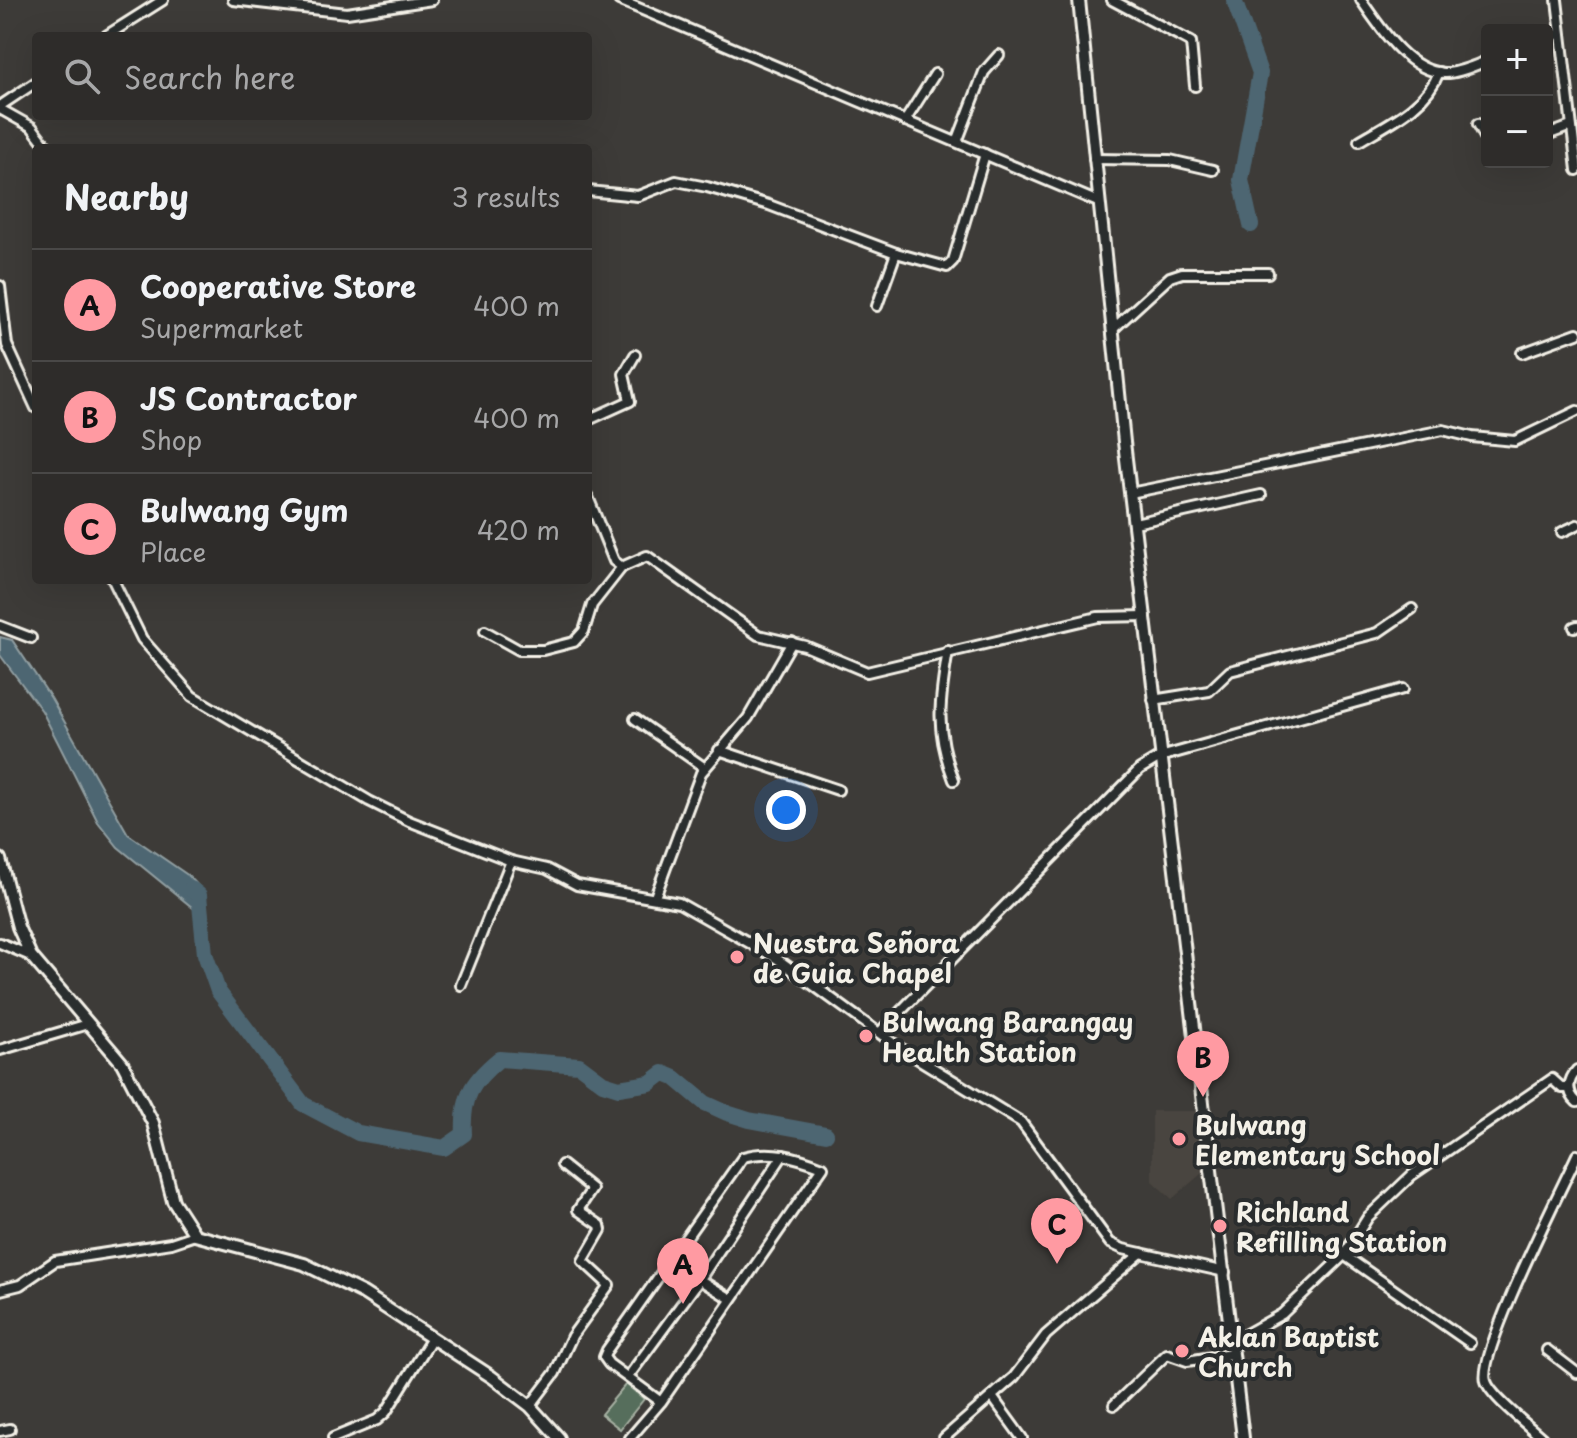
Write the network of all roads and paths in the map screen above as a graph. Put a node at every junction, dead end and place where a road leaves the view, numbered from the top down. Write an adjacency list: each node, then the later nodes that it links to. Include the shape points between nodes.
1 (163, 0): 10 (street)
2 (233, 0): 9 (street)
3 (432, 0): 9 (street, via 347,13)
4 (619, 0): 20 (street)
5 (1079, 0): 29 (street)
6 (1112, 0): 18 (street, via 1191,42)
7 (1361, 0): 15 (street, via 1399,52)
8 (1557, 0): 11 (street)
9 (254, 1)
10 (112, 32)
11 (1559, 34): 12 (street); 22 (street)
12 (1553, 36)
13 (999, 55): 26 (street, via 984,72)
14 (1481, 63): 15 (street)
15 (1439, 72): 25 (street, via 1430,89 1403,115)
16 (935, 74): 20 (street)
17 (32, 85): 19 (street)
18 (1195, 86)
19 (0, 107): 27 (street, via 32,127)
20 (905, 121): 26 (street)
21 (1478, 124): 23 (street)
22 (1571, 126): 24 (street); 31 (street)
23 (1481, 130)
24 (1553, 133)
25 (1359, 141)
26 (957, 142): 28 (street)
27 (45, 144)
28 (985, 154): 33 (street); 34 (street, via 950,265)
29 (1094, 159): 30 (street, via 1170,160); 33 (street)
30 (1213, 170)
31 (1577, 170)
32 (592, 191): 34 (street, via 638,196 676,181 707,187)
33 (1098, 202): 38 (street)
34 (896, 253): 37 (street)
35 (1268, 273): 38 (street, via 1170,277)
36 (0, 286): 42 (street, via 7,345)
37 (877, 306)
38 (1112, 330): 45 (street)
39 (1577, 333): 40 (street)
40 (1522, 353)
41 (635, 355): 44 (street, via 624,374 630,401)
42 (32, 399)
43 (1577, 411): 45 (street, via 1515,441 1443,430)
44 (592, 418)
45 (1130, 493): 48 (street)
46 (1261, 495): 48 (street)
47 (592, 507): 51 (street, via 614,561)
48 (1135, 523): 54 (street)
49 (1577, 525): 50 (street)
50 (1562, 532)
51 (622, 567): 56 (street, via 592,605 584,631 574,642 519,650); 58 (street, via 647,556 758,635)
52 (115, 584): 69 (street, via 142,639 192,696 369,801)
53 (1412, 609): 61 (street, via 1377,633 1230,671 1209,691)
54 (1146, 616): 59 (street, via 1098,617); 61 (street)
55 (0, 626): 57 (street)
56 (485, 631)
57 (31, 638)
58 (792, 642): 59 (street, via 867,672); 63 (street, via 748,718)
59 (948, 651): 66 (street, via 938,721)
60 (1403, 689): 64 (street)
61 (1153, 700): 64 (street)
62 (635, 719): 65 (street)
63 (719, 750): 65 (street); 67 (street)
64 (1160, 757): 75 (street, via 1123,784); 87 (street)
65 (705, 768): 70 (street)
66 (954, 780)
67 (838, 790)
68 (0, 859): 72 (street)
69 (511, 861): 70 (street, via 547,869 577,885); 73 (street)
70 (655, 897): 75 (street, via 679,903 776,958)
71 (0, 943): 72 (street)
72 (31, 956): 74 (street)
73 (461, 985)
74 (88, 1024): 76 (street); 83 (street, via 122,1063 153,1123 173,1201)
75 (880, 1032): 84 (street, via 1021,1122 1110,1243)
76 (0, 1050)
77 (1577, 1070): 78 (street)
78 (1569, 1088): 79 (street); 85 (street, via 1552,1079 1412,1175 1368,1217)
79 (1577, 1102)
80 (783, 1155): 86 (street, via 743,1157); 88 (street); 90 (street, via 823,1167)
81 (1577, 1155): 109 (street, via 1515,1280 1485,1370 1489,1387)
82 (562, 1165): 100 (street, via 592,1189 578,1210 601,1230 583,1261 609,1285)
83 (195, 1235): 89 (street, via 55,1261 20,1285); 91 (street, via 325,1273)
84 (1141, 1253): 87 (street); 97 (street, via 1046,1335)
85 (1344, 1255): 92 (street); 93 (street, via 1282,1314)
86 (671, 1262): 88 (street); 96 (street, via 604,1357)
87 (1225, 1272): 93 (street)
88 (700, 1279): 90 (street); 96 (street)
89 (0, 1290)
90 (731, 1299): 98 (street)
91 (432, 1338): 100 (street); 104 (street, via 386,1412)
92 (1470, 1343)
93 (1230, 1348): 99 (street, via 1187,1361 1167,1354); 108 (street)
94 (1547, 1350): 95 (street)
95 (1577, 1373)
96 (628, 1377): 98 (street)
97 (993, 1398): 103 (street); 107 (street)
98 (661, 1402): 106 (street)
99 (1114, 1405)
100 (530, 1406): 105 (street)
101 (10, 1429): 102 (street)
102 (0, 1431)
103 (1020, 1437)
104 (333, 1438)
105 (559, 1438)
106 (630, 1438)
107 (944, 1438)
108 (1243, 1438)
109 (1542, 1438)

